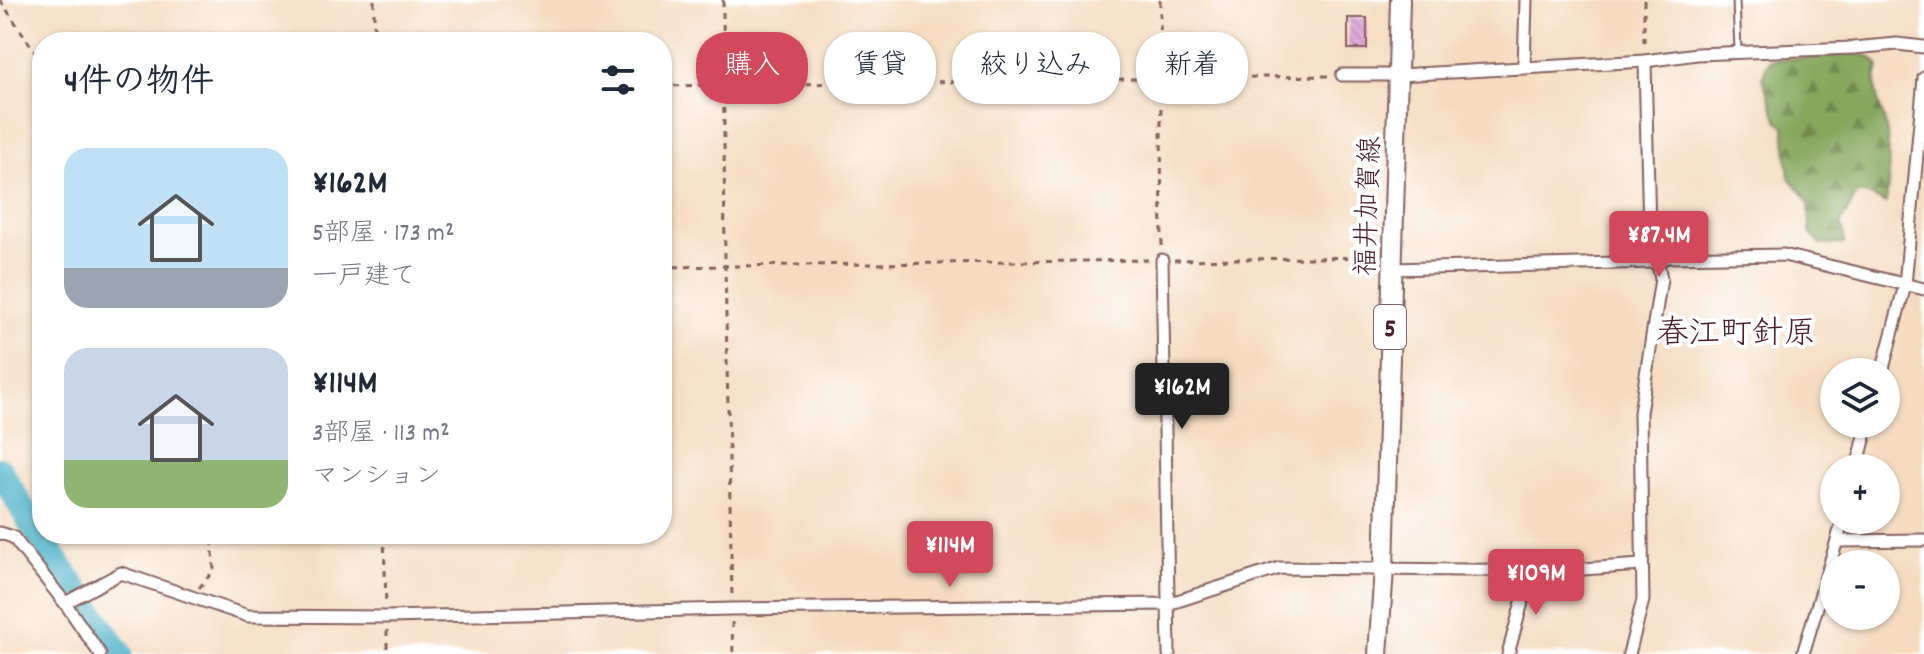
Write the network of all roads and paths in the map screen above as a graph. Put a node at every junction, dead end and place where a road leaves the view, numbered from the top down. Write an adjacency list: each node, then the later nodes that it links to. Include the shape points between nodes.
1 (0, 0): 12 (path)
2 (374, 0): 9 (path)
3 (723, 0): 10 (path)
4 (1160, 0): 11 (path)
5 (1400, 0): 18 (main road, 福井加賀線 / 5)
6 (1526, 0): 16 (street)
7 (1644, 0): 15 (path)
8 (1736, 0): 14 (lane)
9 (374, 32)
10 (723, 32)
11 (1160, 32)
12 (32, 47)
13 (1924, 47): 14 (street)
14 (1738, 52): 15 (street)
15 (1645, 61): 16 (street); 28 (street, via 1649,233)
16 (1524, 68): 18 (street)
17 (1342, 75): 18 (street); 19 (path)
18 (1399, 75): 29 (main road, 福井加賀線 / 5)
19 (1248, 77)
20 (1136, 78): 22 (path)
21 (1924, 78): 32 (street)
22 (808, 84)
23 (696, 85): 24 (path)
24 (672, 86)
25 (724, 104): 30 (path)
26 (1161, 104): 27 (path)
27 (1162, 260): 29 (path); 30 (path); 46 (street)
28 (1657, 262): 29 (street); 32 (street, via 1668,257 1784,255); 41 (street, via 1661,279 1640,413)
29 (1392, 263): 42 (main road, 福井加賀線 / 5)
30 (725, 266): 31 (path); 47 (path)
31 (672, 267)
32 (1905, 285): 33 (street); 34 (street)
33 (1924, 289)
34 (1886, 358)
35 (0, 533): 45 (street, via 13,537)
36 (1840, 534): 38 (street)
37 (1924, 540): 38 (street)
38 (1838, 541): 56 (street)
39 (213, 544): 44 (path, via 214,570)
40 (384, 544): 48 (path)
41 (1642, 565): 43 (street); 55 (street, via 1643,600)
42 (1384, 569): 43 (street); 46 (street, via 1280,568); 49 (main road, 福井加賀線 / 5)
43 (1533, 570): 54 (street)
44 (190, 597): 45 (street, via 121,573); 48 (street, via 248,616)
45 (68, 601): 50 (street)
46 (1168, 604): 47 (street); 53 (street)
47 (732, 609): 48 (street); 52 (path)
48 (387, 617): 51 (path)
49 (1379, 653)
50 (100, 654)
51 (387, 654)
52 (733, 654)
53 (1169, 654)
54 (1508, 654)
55 (1629, 654)
56 (1803, 654)

